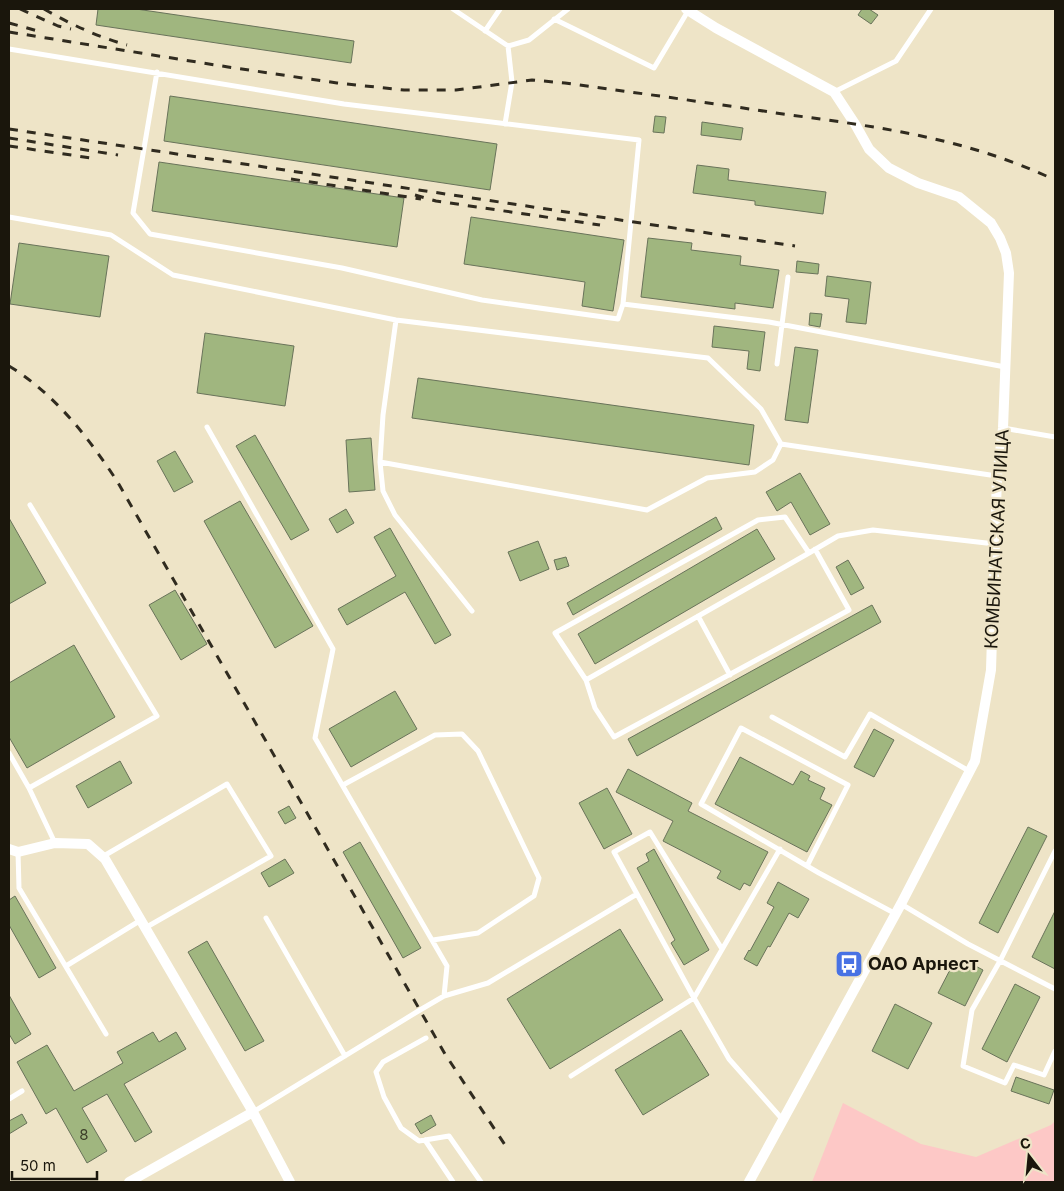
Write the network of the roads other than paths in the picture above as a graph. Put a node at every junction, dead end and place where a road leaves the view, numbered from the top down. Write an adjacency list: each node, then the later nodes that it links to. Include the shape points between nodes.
1 (453, 9): 7 (lane)
2 (500, 9): 7 (lane)
3 (568, 9): 6 (lane)
4 (687, 9): 6 (lane, via 654,68); 11 (street, КОМБИНАТСКАЯ УЛИЦА)
5 (931, 9): 11 (lane, via 896,61)
6 (554, 19): 8 (lane, via 529,40)
7 (485, 31): 8 (lane)
8 (508, 46): 12 (lane, via 512,82)
9 (9, 49): 10 (lane)
10 (157, 72): 12 (lane, via 344,104); 15 (lane, via 133,213 150,234 342,268 482,300 618,319)
11 (834, 92): 19 (street, КОМБИНАТСКАЯ УЛИЦА, via 869,149 889,168 918,183 959,197 991,223 1006,253 1008,273)
12 (505, 124): 15 (lane, via 638,140)
13 (9, 217): 16 (lane, via 111,235 173,275)
14 (788, 277): 17 (lane)
15 (623, 304): 17 (lane)
16 (396, 320): 23 (lane, via 708,358 762,410); 24 (lane)
17 (783, 324): 18 (lane); 19 (lane)
18 (777, 364)
19 (1005, 367): 21 (street, КОМБИНАТСКАЯ УЛИЦА)
20 (207, 427): 37 (lane, via 333,650 315,738)
21 (1003, 428): 22 (lane); 25 (street, КОМБИНАТСКАЯ УЛИЦА)
22 (1055, 437)
23 (781, 444): 24 (lane, via 773,460 755,472 707,478 647,510); 25 (lane)
24 (380, 462): 30 (lane, via 383,492 395,515)
25 (997, 476): 27 (street, КОМБИНАТСКАЯ УЛИЦА)
26 (30, 505): 38 (lane, via 157,716)
27 (995, 544): 28 (lane, via 873,530 838,536); 36 (street, КОМБИНАТСКАЯ УЛИЦА, via 991,670 975,762)
28 (815, 549): 29 (lane); 32 (lane, via 849,610)
29 (809, 553): 31 (lane); 33 (lane, via 785,517 758,520 555,633)
30 (472, 611)
31 (698, 616): 32 (lane); 33 (lane)
32 (730, 676): 33 (lane, via 614,737 594,708)
33 (586, 680)
34 (772, 717): 36 (lane, via 844,757 870,714)
35 (9, 753): 38 (lane)
36 (970, 772): 46 (street, КОМБИНАТСКАЯ УЛИЦА)
37 (343, 785): 50 (lane); 50 (lane, via 435,735 462,734 478,751 539,878 534,896 478,933)
38 (29, 788): 39 (lane)
39 (55, 843): 40 (street); 43 (street, via 88,844)
40 (13, 850): 53 (lane, via 19,888)
41 (780, 850): 44 (lane); 44 (lane, via 701,804 741,728 848,785); 51 (lane)
42 (1055, 851): 52 (lane)
43 (102, 856): 49 (street); 49 (lane, via 228,784 271,856)
44 (807, 866): 47 (lane)
45 (637, 894): 51 (lane, via 614,852 650,832); 55 (lane, via 488,983); 56 (lane)
46 (901, 904): 47 (street, КОМБИНАТСКАЯ УЛИЦА); 52 (lane)
47 (896, 914): 66 (street, КОМБИНАТСКАЯ УЛИЦА)
48 (266, 918): 60 (lane)
49 (143, 924): 53 (lane); 65 (street)
50 (433, 940): 55 (lane, via 448,966)
51 (722, 949): 56 (lane)
52 (1000, 961): 54 (lane); 61 (lane, via 972,1010 963,1066 1005,1083 1014,1065 1044,1075)
53 (66, 966): 57 (lane)
54 (1055, 989)
55 (444, 996): 60 (lane)
56 (694, 998): 62 (lane); 66 (lane, via 730,1059)
57 (106, 1034)
58 (426, 1038): 67 (lane, via 383,1062 376,1072 384,1097 401,1128 418,1141)
59 (1055, 1051): 61 (lane)
60 (345, 1056): 65 (lane)
61 (1053, 1064)
62 (571, 1076)
63 (22, 1091): 64 (lane)
64 (9, 1099)
65 (253, 1112): 68 (street); 69 (street)
66 (783, 1120): 72 (street, КОМБИНАТСКАЯ УЛИЦА)
67 (426, 1140): 70 (lane); 71 (lane, via 449,1136)
68 (129, 1182)
69 (290, 1182)
70 (453, 1182)
71 (481, 1182)
72 (749, 1182)

